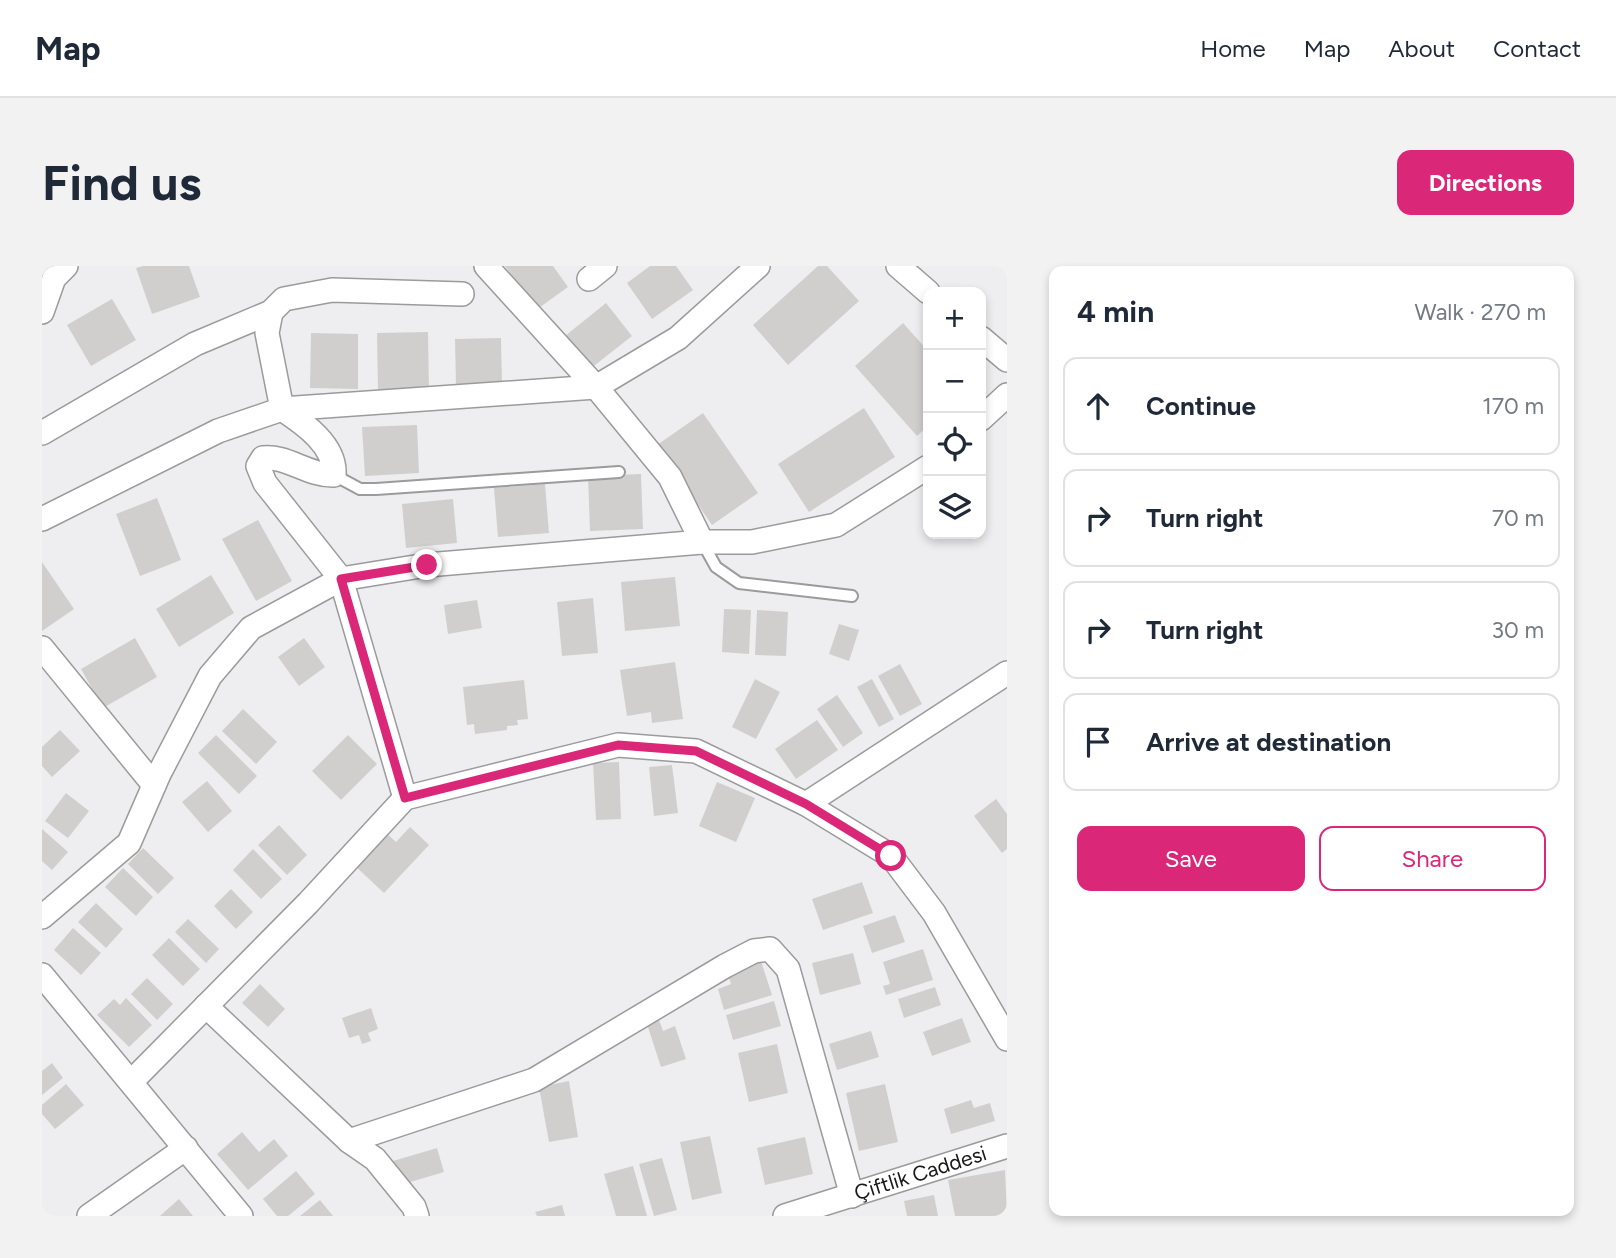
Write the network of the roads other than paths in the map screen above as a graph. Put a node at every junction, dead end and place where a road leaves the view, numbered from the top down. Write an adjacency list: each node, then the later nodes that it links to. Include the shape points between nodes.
1 (66, 266): 7 (street, via 54,278)
2 (486, 266): 11 (street)
3 (758, 266): 11 (street, via 678,338)
4 (898, 266): 5 (street)
5 (923, 288)
6 (462, 294): 8 (street, via 332,290 284,299)
7 (42, 312)
8 (271, 312): 13 (street, via 267,333); 15 (street, via 195,344)
9 (986, 342): 10 (street)
10 (1007, 360)
11 (596, 387): 13 (street); 20 (street, via 670,477)
12 (1007, 395): 14 (street)
13 (282, 409): 18 (street, via 310,427 335,464); 19 (street, via 218,431)
14 (986, 414)
15 (42, 433)
16 (923, 470): 20 (street, via 836,525 752,542)
17 (620, 472): 18 (lane, via 376,489 360,489)
18 (334, 475): 21 (street, via 321,476 272,457 263,458 258,466 265,483)
19 (42, 519)
20 (702, 542): 21 (street, via 427,565); 22 (lane, via 716,567 739,583)
21 (341, 579): 25 (street, via 251,628 211,676); 26 (street)
22 (852, 596)
23 (42, 649): 25 (street)
24 (1007, 673): 27 (street)
25 (154, 785): 28 (street, via 128,843)
26 (405, 798): 27 (street, via 618,745 696,751); 30 (street)
27 (806, 804): 31 (street, via 891,856 933,913)
28 (42, 917)
29 (42, 975): 32 (street)
30 (206, 1006): 32 (street); 33 (street)
31 (1007, 1039)
32 (131, 1082): 35 (street)
33 (349, 1141): 36 (street, via 534,1080 725,966 754,951 770,949 788,969); 39 (street, via 374,1159)
34 (1007, 1146): 36 (street, Çiftlik Caddesi)
35 (186, 1148): 37 (street); 38 (street)
36 (849, 1206): 40 (street, Çiftlik Caddesi)
37 (89, 1216)
38 (241, 1216)
39 (417, 1216)
40 (785, 1216)

